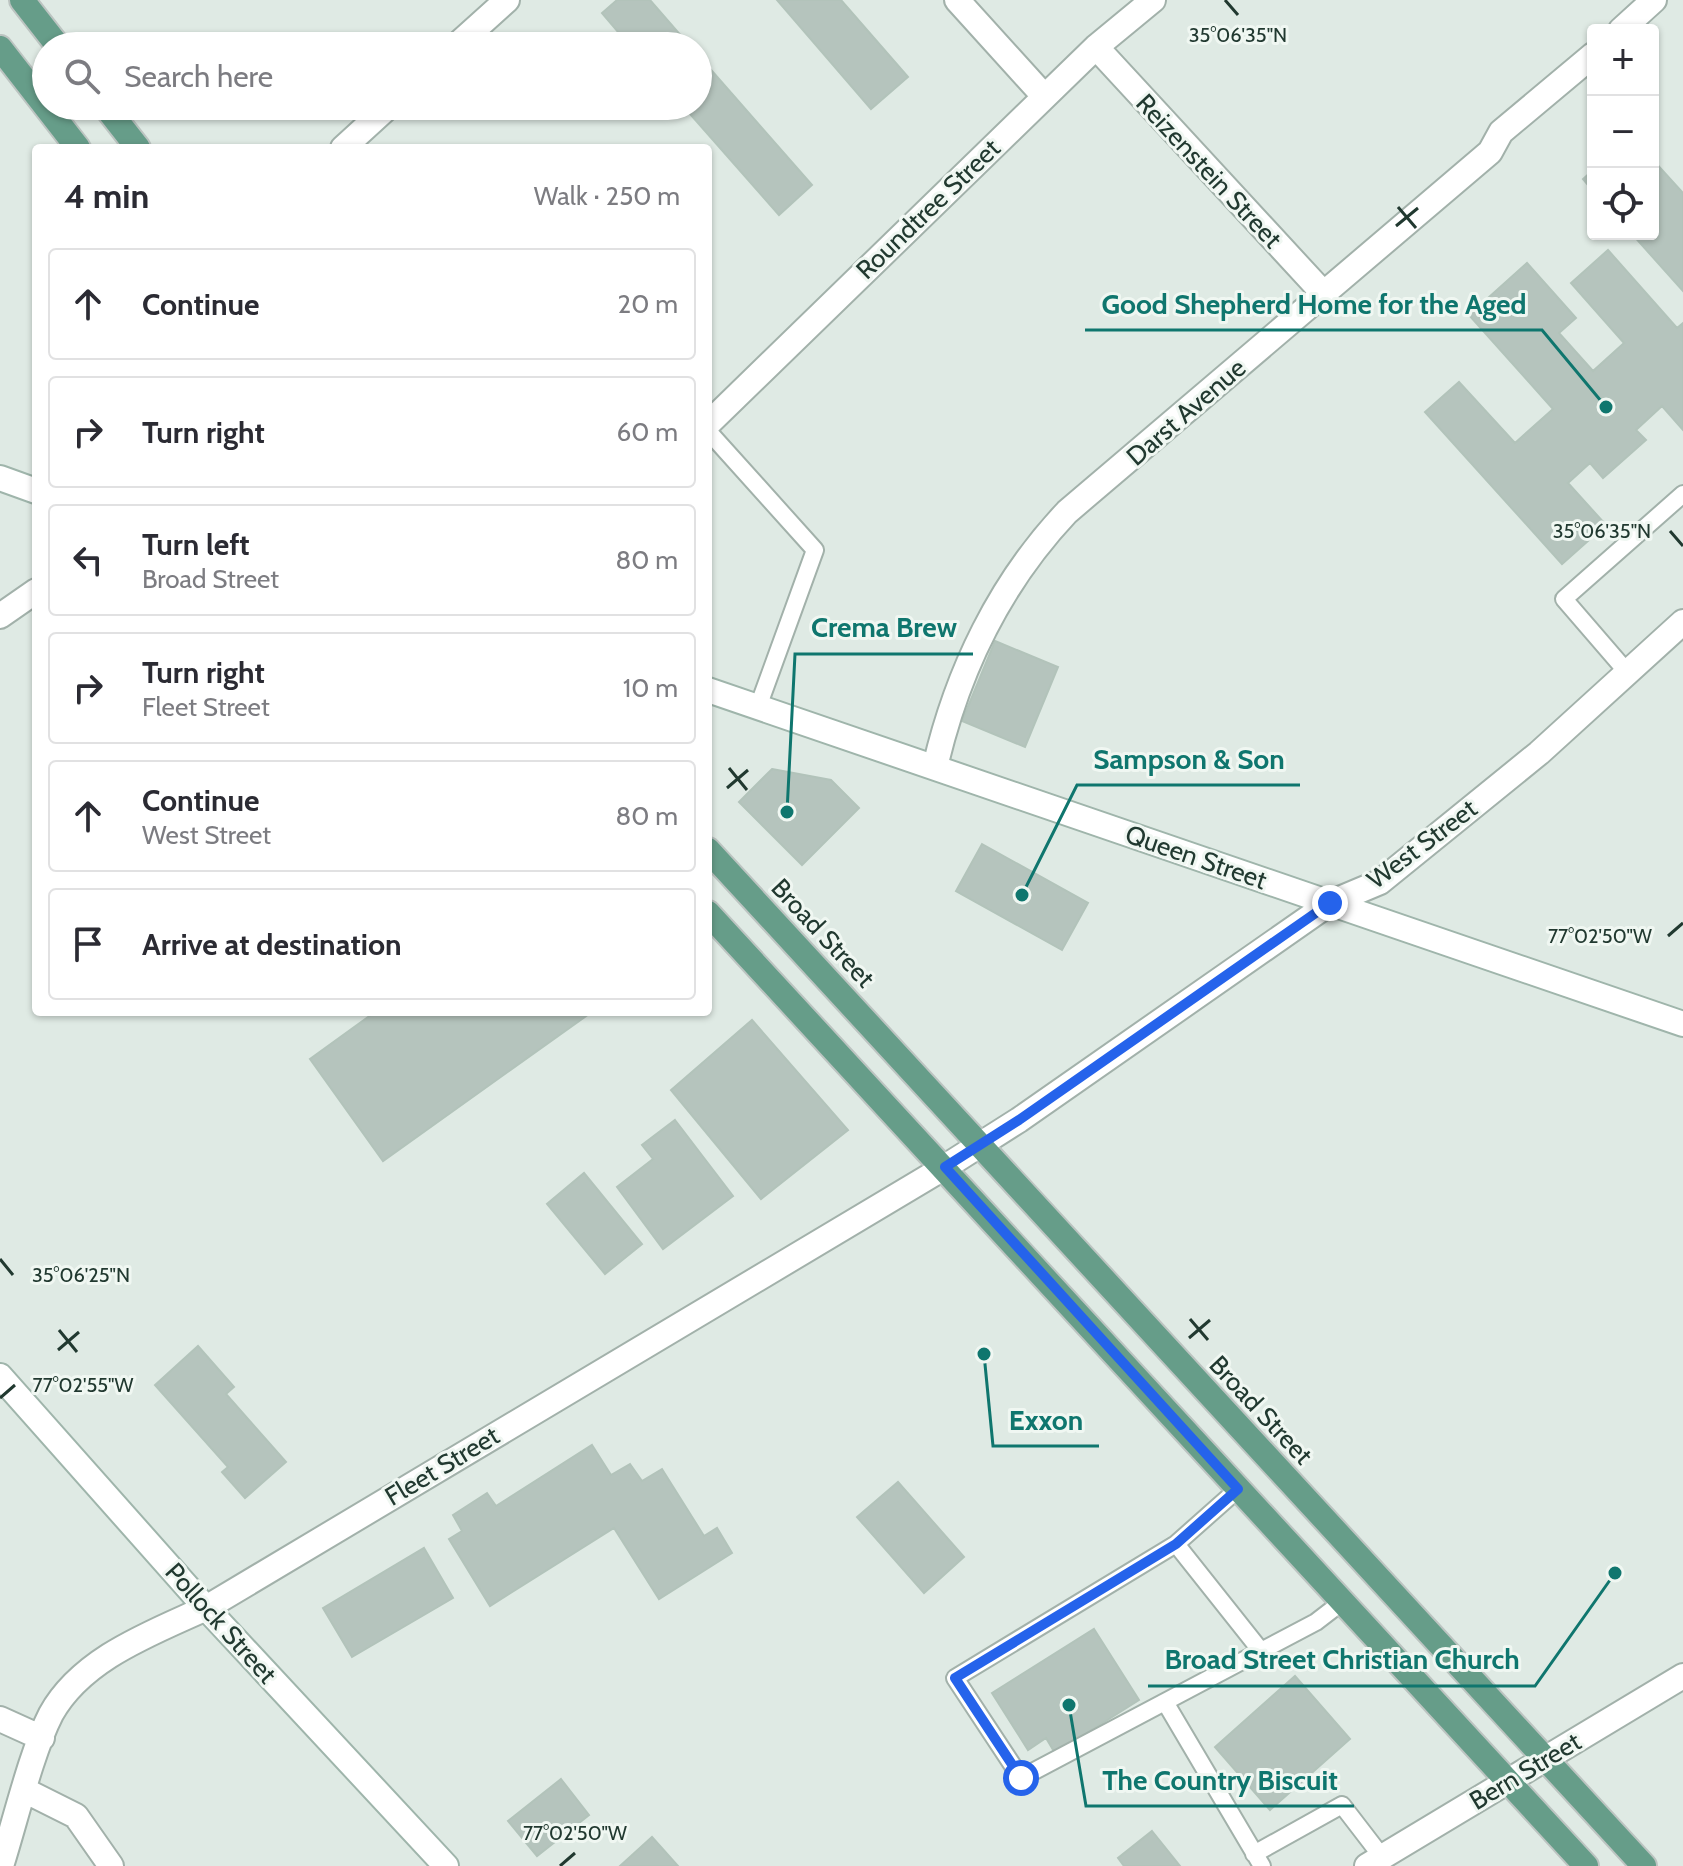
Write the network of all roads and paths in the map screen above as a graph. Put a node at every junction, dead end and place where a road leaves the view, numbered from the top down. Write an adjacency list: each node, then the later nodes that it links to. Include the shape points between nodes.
1 (22, 0): 7 (main road)
2 (507, 0): 8 (street)
3 (957, 0): 13 (street)
4 (1153, 0): 9 (street, Roundtree Street)
5 (1654, 0): 6 (street)
6 (1628, 24)
7 (47, 32)
8 (472, 32)
9 (1096, 47): 13 (street, Roundtree Street); 20 (street, Reizenstein Street)
10 (0, 48): 12 (main road)
11 (1587, 60): 20 (street, Darst Avenue, via 1501,132 1490,152)
12 (32, 89)
13 (1044, 96): 21 (street, Roundtree Street)
14 (56, 120): 17 (main road)
15 (116, 120): 18 (main road)
16 (374, 120): 19 (street)
17 (75, 144)
18 (135, 144)
19 (347, 144)
20 (1324, 294): 32 (street, Darst Avenue, via 1042,539 999,597)
21 (712, 420)
22 (712, 435): 31 (lane, via 815,550)
23 (0, 478): 24 (street)
24 (32, 490)
25 (1683, 494): 29 (lane, via 1564,599)
26 (32, 594): 27 (street)
27 (0, 616)
28 (1683, 622): 29 (street, West Street)
29 (1627, 672): 34 (street, West Street, via 1539,753 1380,882)
30 (712, 691): 31 (street, Queen Street)
31 (758, 707): 32 (street, Queen Street)
32 (935, 767): 34 (street, Queen Street)
33 (712, 854): 37 (main road, Broad Street)
34 (1330, 903): 36 (street, Queen Street); 37 (street, West Street)
35 (712, 917): 38 (main road)
36 (1683, 1024)
37 (979, 1145): 38 (street, Fleet Street); 49 (main road, Broad Street)
38 (945, 1167): 40 (main road); 43 (street, Fleet Street)
39 (0, 1376): 43 (street, Pollock Street)
40 (1238, 1489): 41 (lane); 42 (main road)
41 (1176, 1544): 44 (lane); 46 (lane, via 955,1678 1021,1778)
42 (1342, 1602): 44 (lane); 50 (main road)
43 (206, 1608): 48 (street, Fleet Street, via 124,1647 80,1679 52,1713); 56 (street, Pollock Street)
44 (1261, 1651): 46 (lane)
45 (1683, 1676): 49 (street, Bern Street)
46 (1165, 1702): 52 (lane)
47 (0, 1719): 48 (street)
48 (42, 1738): 51 (street, Fleet Street)
49 (1547, 1758): 50 (street, Bern Street); 58 (main road, Broad Street)
50 (1509, 1781): 53 (street, Bern Street); 57 (main road)
51 (26, 1791): 54 (street, Fleet Street); 55 (street, via 76,1816)
52 (1258, 1860): 53 (lane, via 1342,1805)
53 (1375, 1862)
54 (1, 1866)
55 (111, 1866)
56 (446, 1866)
57 (1586, 1866)
58 (1644, 1866)

